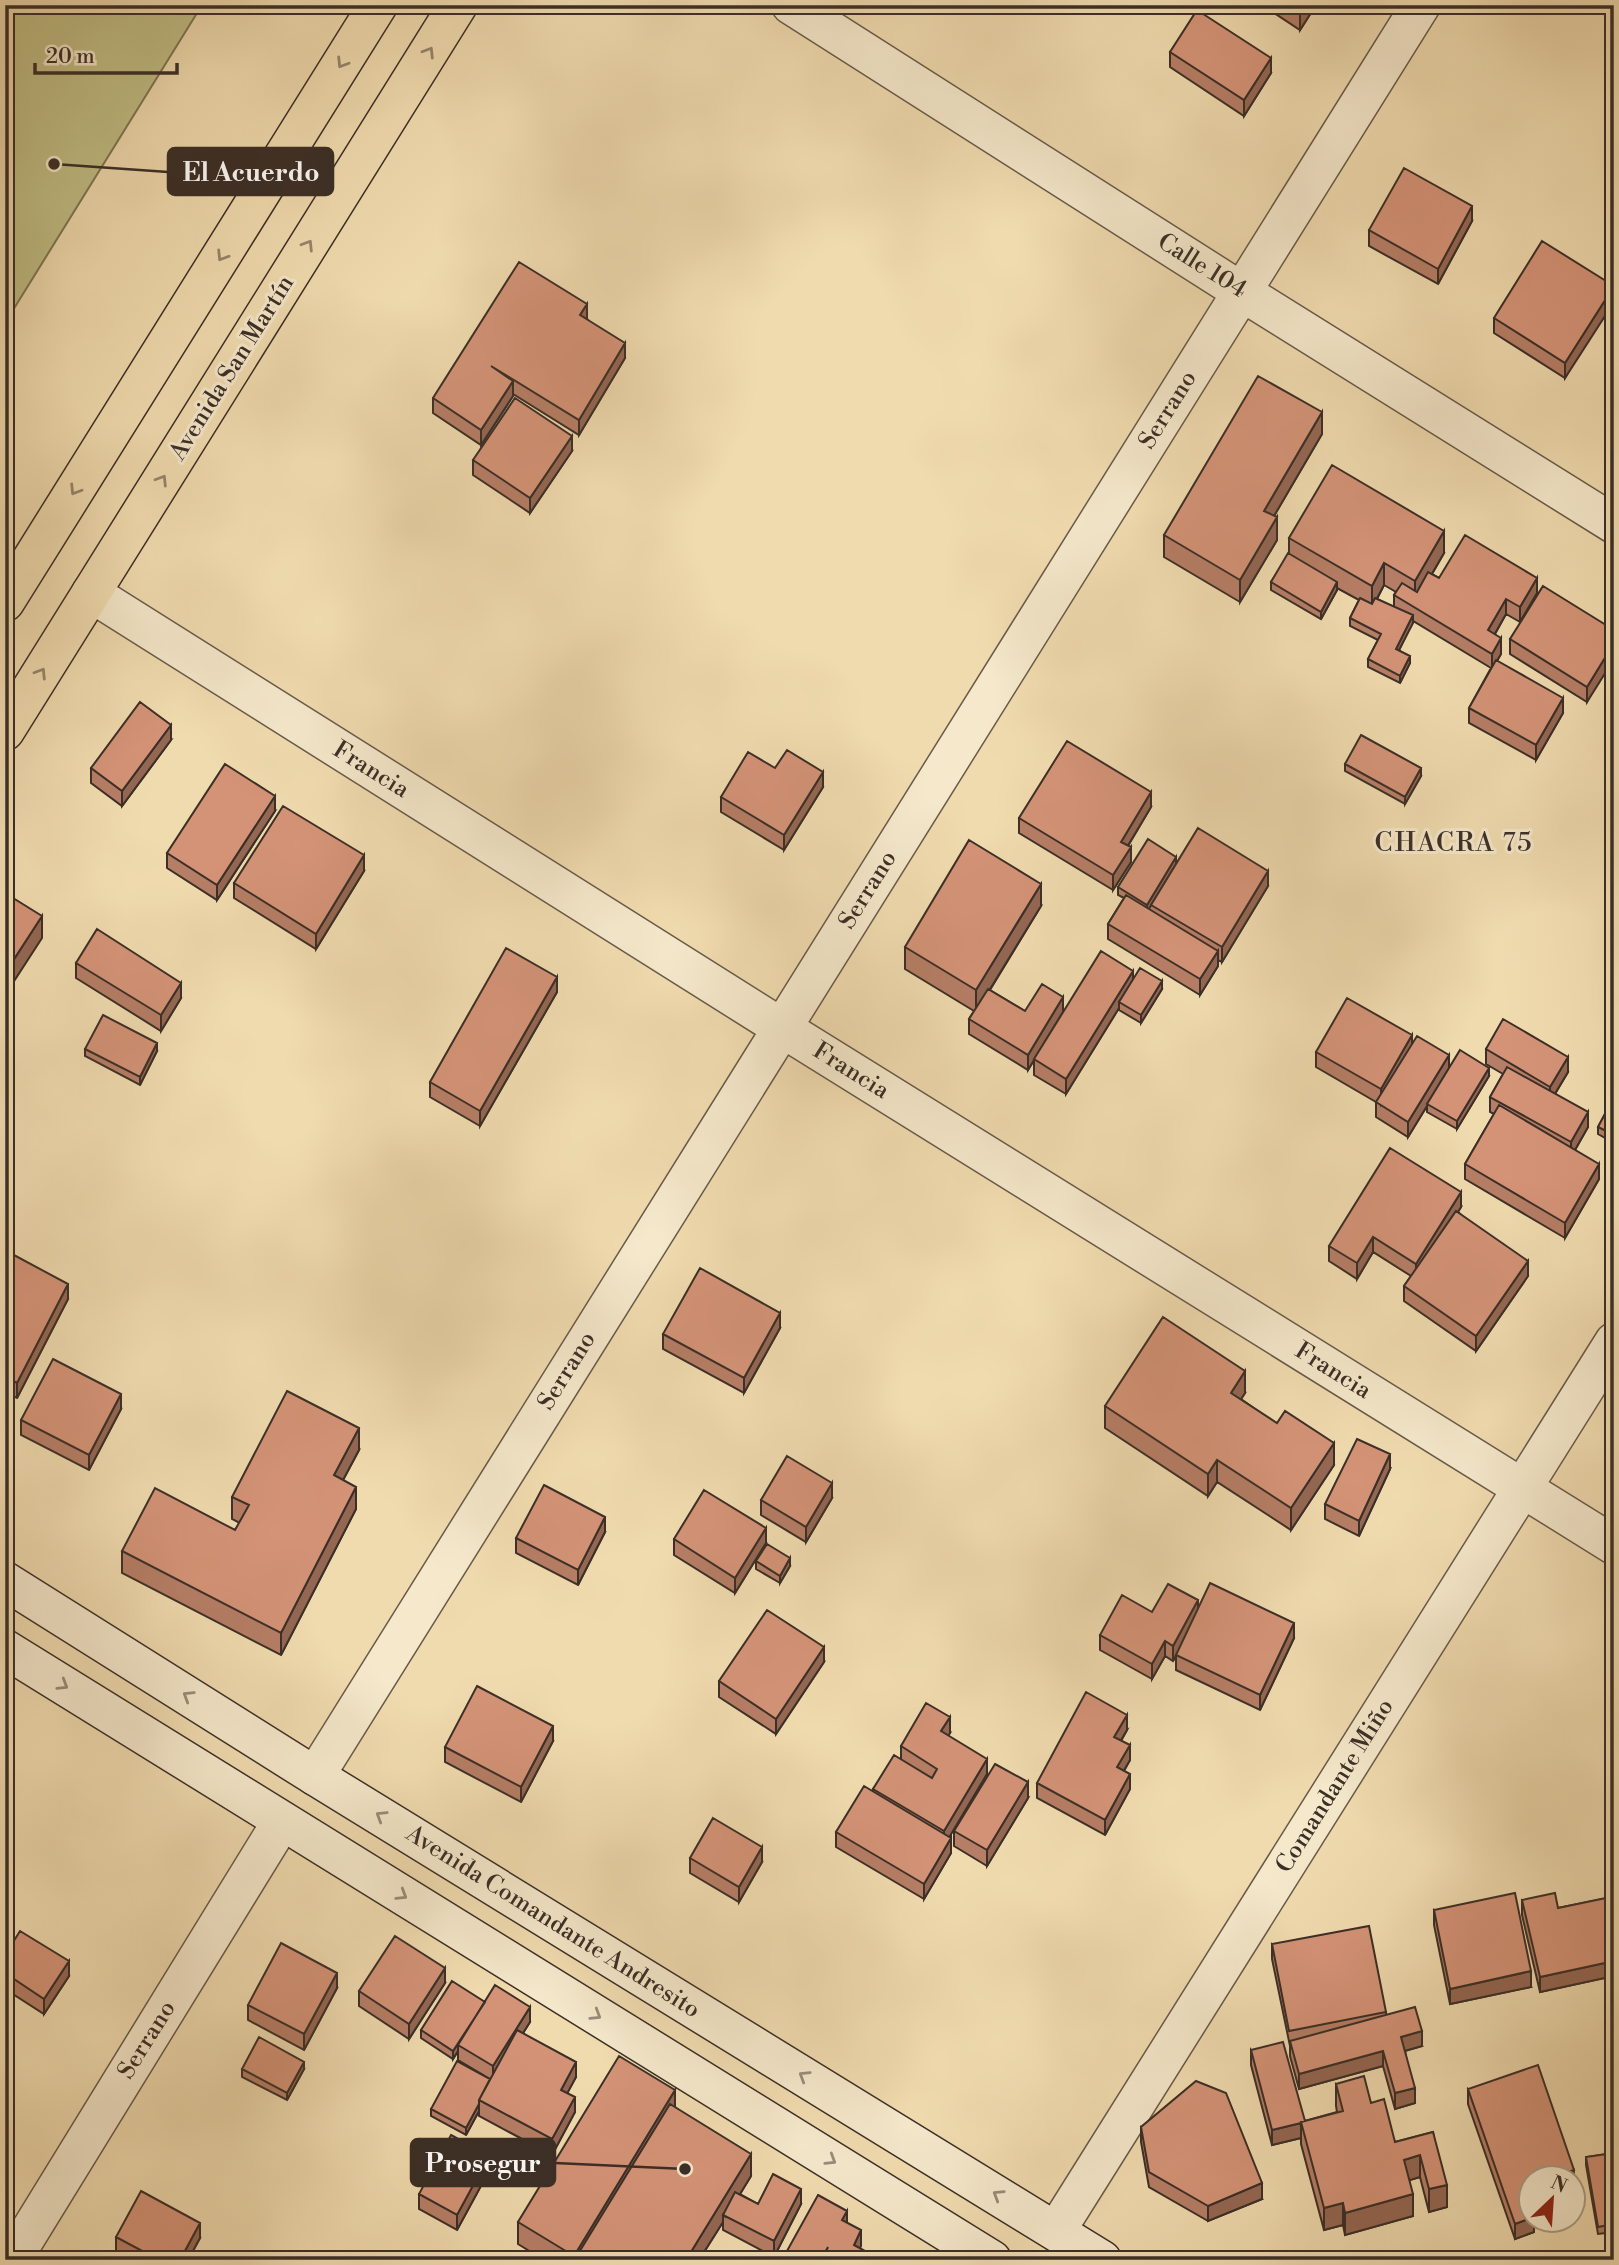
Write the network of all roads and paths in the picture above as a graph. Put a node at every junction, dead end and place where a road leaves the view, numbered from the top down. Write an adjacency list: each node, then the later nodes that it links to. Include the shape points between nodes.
1 (379, 5): 8 (main road, one-way to 8)
2 (458, 5): 7 (main road, Avenida San Martín, one-way to 2)
3 (791, 5): 5 (street, Calle 104)
4 (1421, 5): 5 (street, Serrano)
5 (1242, 292): 6 (street, Calle 104); 10 (street, Serrano)
6 (1614, 524)
7 (91, 593): 9 (main road, Avenida San Martín, one-way to 7); 10 (street, Francia)
8 (5, 602)
9 (5, 731)
10 (782, 1028): 12 (street, Francia); 16 (street, Serrano)
11 (1614, 1342): 12 (street, Comandante Miño)
12 (1522, 1488): 13 (street, Francia); 18 (street, Comandante Miño)
13 (1614, 1545)
14 (5, 1581): 16 (street, Avenida Comandante Andresito, one-way to 14)
15 (5, 1649): 17 (street, one-way to 17)
16 (315, 1776): 18 (street, Avenida Comandante Andresito, one-way to 16)
17 (282, 1821): 19 (street, one-way to 19); 20 (street, Serrano)
18 (1056, 2231): 21 (street, Avenida Comandante Andresito)
19 (989, 2259)
20 (12, 2260)
21 (1102, 2260)

